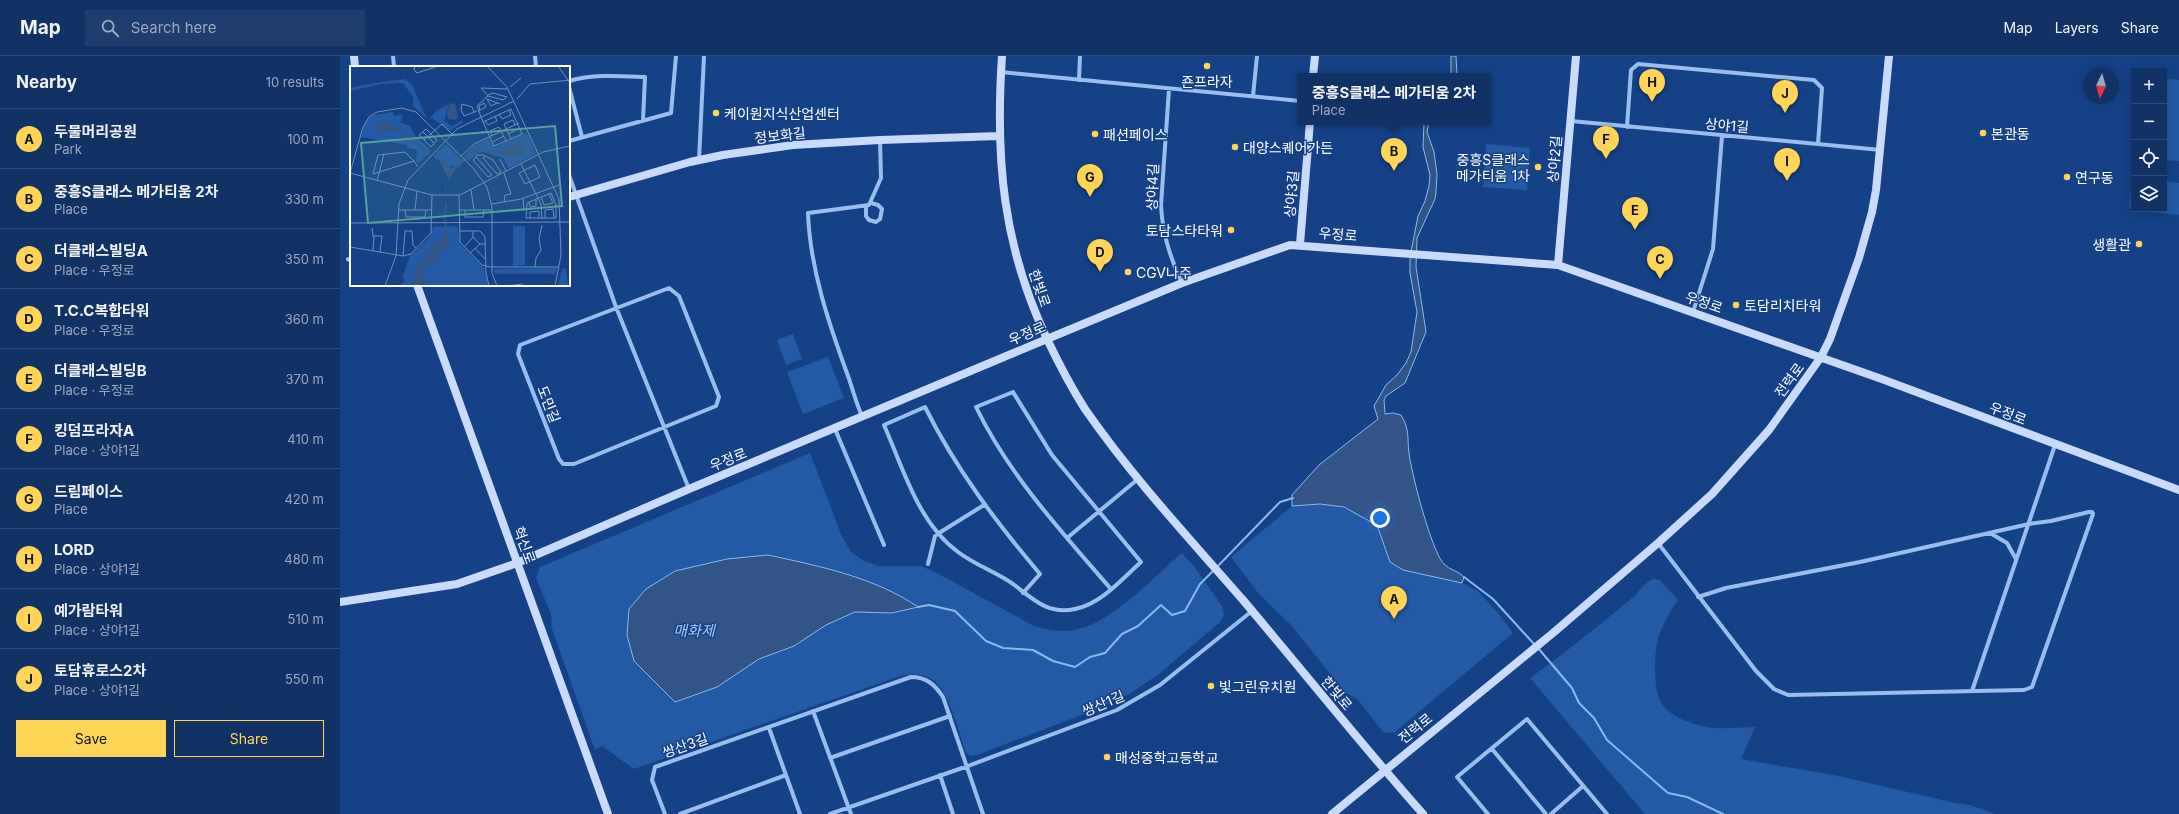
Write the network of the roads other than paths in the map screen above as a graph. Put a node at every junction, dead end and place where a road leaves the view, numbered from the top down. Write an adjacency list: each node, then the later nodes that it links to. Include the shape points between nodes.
1 (354, 56): 12 (street)
2 (393, 56): 13 (street)
3 (535, 56): 14 (street)
4 (676, 56): 23 (street, via 671,113)
5 (704, 56): 34 (street)
6 (1002, 56): 15 (street, 한빛로)
7 (1080, 56): 17 (street)
8 (1257, 56): 21 (street)
9 (1315, 56): 16 (street)
10 (1576, 56): 24 (street, 상야2길)
11 (1889, 56): 33 (street, 전력로)
12 (355, 66)
13 (394, 66)
14 (536, 66)
15 (1001, 72): 17 (street); 27 (street, 한빛로, via 998,103)
16 (1313, 73)
17 (1078, 80): 19 (street)
18 (570, 81): 23 (street, via 601,75 645,77)
19 (1169, 89): 21 (street); 41 (street, 상야4길, via 1161,197 1162,221)
20 (570, 91): 29 (street)
21 (1253, 96): 22 (street)
22 (1297, 101)
23 (643, 120): 29 (street)
24 (1571, 121): 26 (street, 상야1길); 40 (street, 상야2길)
25 (1310, 125): 39 (street, 상야3길)
26 (1626, 127): 28 (street, 상야1길); 32 (street, via 1631,70 1638,64 1814,80 1822,88)
27 (999, 136): 30 (street, 정보화길); 45 (street, 한빛로, via 1006,209 1016,258 1028,297)
28 (1722, 136): 32 (street, 상야1길); 44 (street, via 1713,249)
29 (582, 137): 31 (street)
30 (880, 140): 34 (street, 정보화길, via 793,146); 37 (street, via 881,178)
31 (570, 141)
32 (1818, 144): 33 (street, 상야1길)
33 (1881, 150): 46 (street, 전력로, via 1867,235 1830,339)
34 (699, 160): 36 (street, 정보화길)
35 (570, 180): 36 (street)
36 (573, 195): 43 (street)
37 (871, 203): 38 (street); 38 (street, via 882,209 876,222 866,216)
38 (866, 206): 47 (street, via 808,213 815,266 824,305)
39 (1300, 244): 40 (street, 우정로); 41 (street, 우정로, via 1273,250)
40 (1558, 265): 44 (street, 우정로)
41 (1182, 283): 45 (street, 우정로)
42 (417, 286): 63 (street, 혁신로)
43 (616, 307): 48 (street); 48 (street, 도민길, via 665,289 673,290 679,296 719,398 716,406); 48 (street, 도민길, via 525,341 518,350 558,459 563,464 574,464)
44 (1693, 312): 46 (street, 우정로)
45 (1047, 339): 47 (street, 우정로); 51 (street, 한빛로, via 1084,408)
46 (1821, 357): 50 (street, 우정로); 60 (street, 전력로, via 1769,430 1712,494)
47 (862, 418): 49 (street, 우정로)
48 (665, 428): 52 (street)
49 (835, 429): 52 (street, 우정로); 61 (street)
50 (2055, 445): 53 (street, 우정로); 56 (street)
51 (1138, 478): 55 (street); 69 (street, 한빛로)
52 (689, 489): 63 (street, 우정로)
53 (2179, 490)
54 (984, 505): 57 (street); 57 (street, via 952,458 925,407 884,425 918,502); 66 (street, via 1040,574)
55 (1098, 512): 59 (street); 59 (street, via 1052,455 1013,392 976,407 1012,469); 65 (street, via 1141,562)
56 (2028, 524): 58 (street); 62 (street); 70 (street, via 2089,512 2093,514 2032,687 2024,690)
57 (939, 532): 64 (street); 66 (street, via 959,552 1013,584)
58 (1990, 533): 62 (street, via 2007,543); 67 (street, via 1726,588)
59 (1067, 538): 65 (street)
60 (1658, 543): 67 (street); 77 (street, 전력로, via 1553,633)
61 (884, 545)
62 (2016, 559): 70 (street)
63 (517, 563): 68 (street, 우정로, via 457,584); 82 (street, 혁신로)
64 (928, 564)
65 (1110, 588): 66 (street, via 1090,605 1064,610 1046,608)
66 (1023, 593)
67 (1698, 597): 70 (street, via 1756,671 1774,689 1788,695)
68 (340, 602)
69 (1252, 611): 76 (street, 쌍산1길, via 1176,673 1132,702 1100,717); 77 (street, 한빛로)
70 (1972, 691)
71 (813, 711): 72 (street, 쌍산3길, via 919,677 936,686); 73 (street, 쌍산3길); 75 (street)
72 (950, 716): 75 (street); 76 (street, 쌍산3길)
73 (769, 728): 78 (street); 83 (street, 쌍산3길, via 655,767 652,780)
74 (1492, 749): 80 (street, via 1527,719); 92 (street, via 1457,777); 93 (street)
75 (830, 758): 81 (street)
76 (968, 766): 79 (street, 쌍산1길); 89 (street, 쌍산3길)
77 (1384, 770): 90 (street, 전력로); 91 (street, 한빛로)
78 (786, 775): 84 (street); 85 (street)
79 (940, 775): 81 (street, 쌍산1길); 88 (street)
80 (1583, 786): 94 (street); 95 (street)
81 (849, 807): 86 (street, 쌍산1길); 87 (street)
82 (608, 814)
83 (665, 814)
84 (680, 814)
85 (800, 814)
86 (830, 814)
87 (851, 814)
88 (953, 814)
89 (983, 814)
90 (1332, 814)
91 (1423, 814)
92 (1488, 814)
93 (1546, 814)
94 (1551, 814)
95 (1607, 814)

